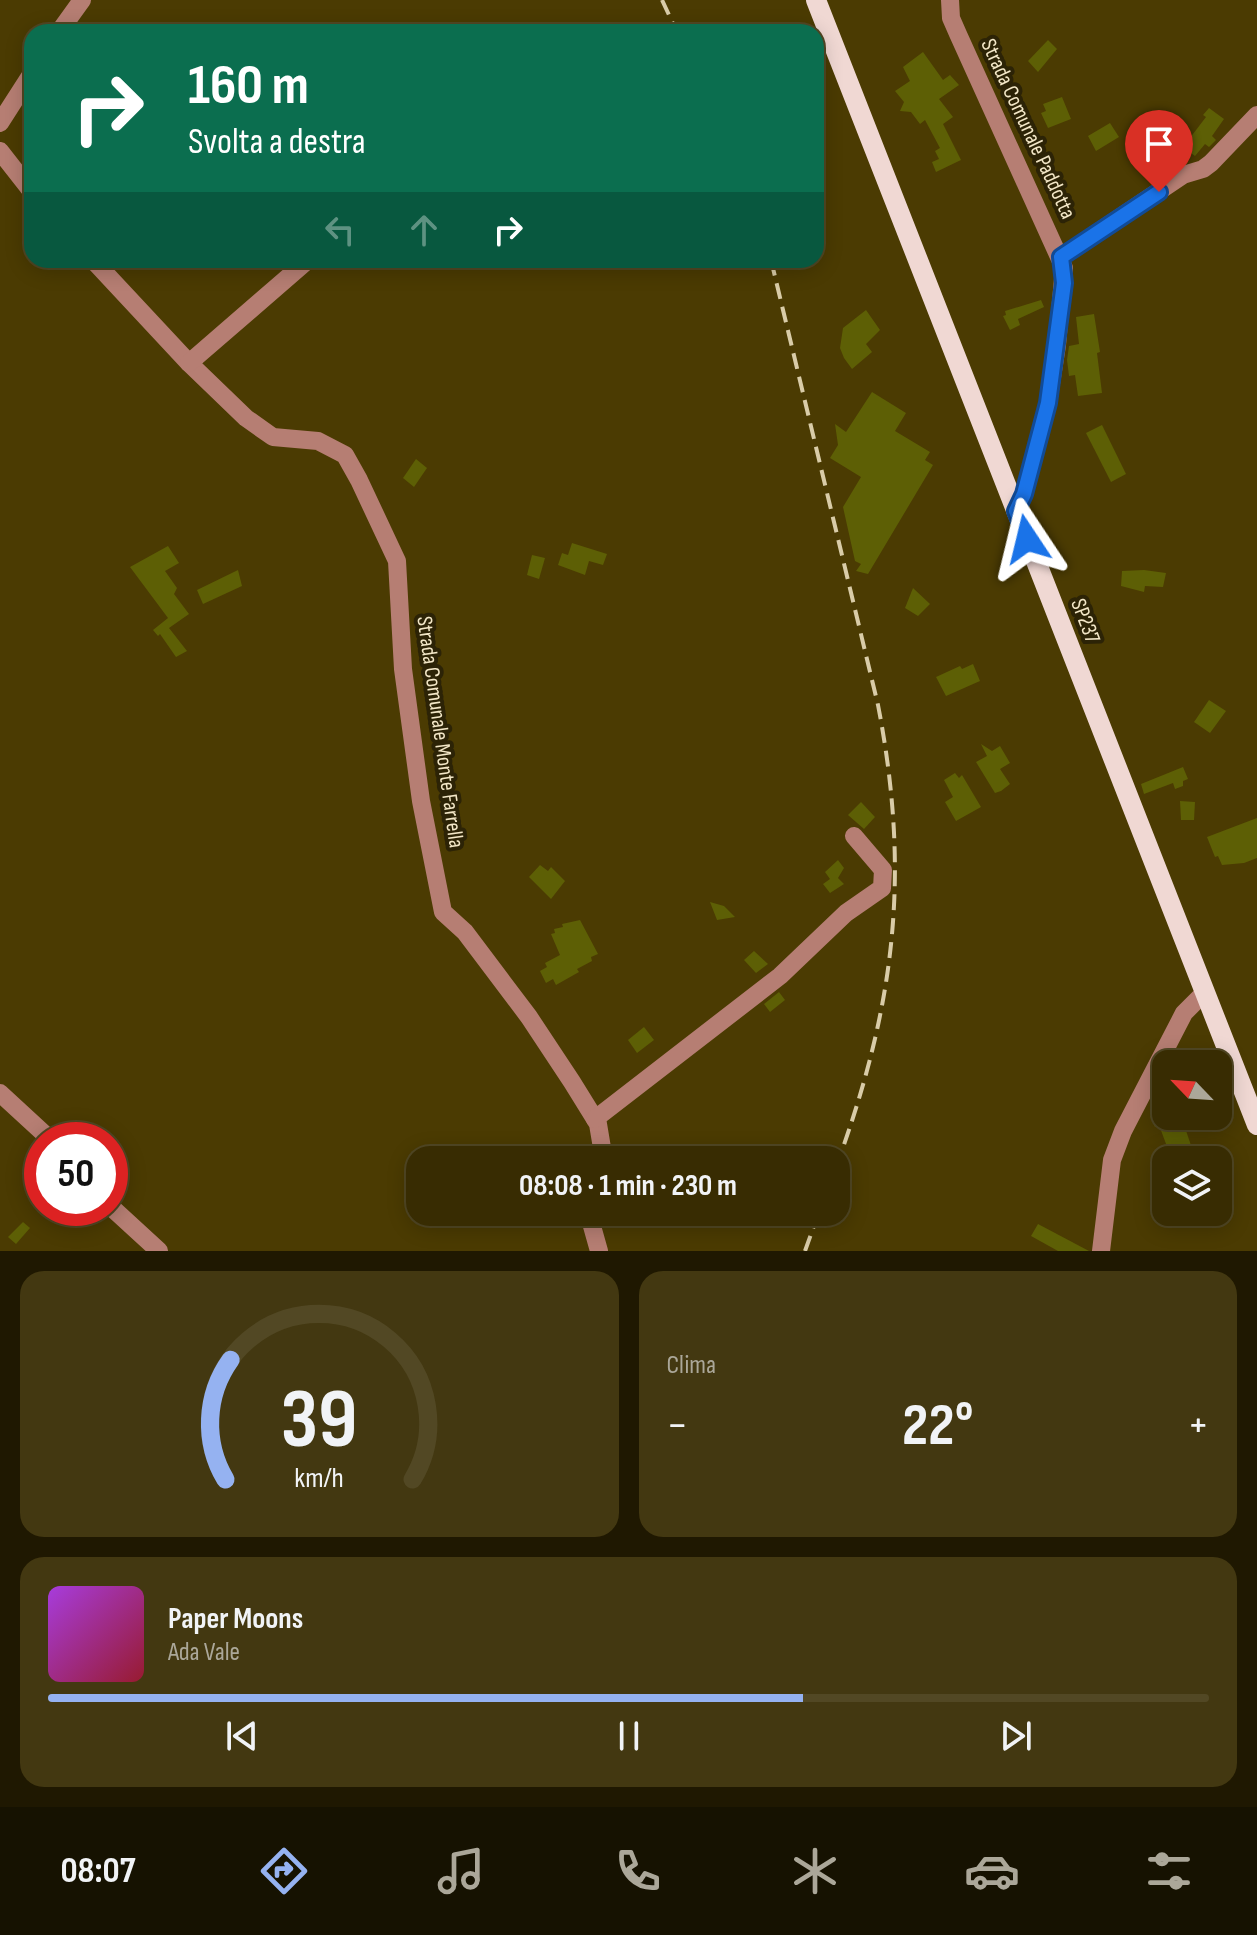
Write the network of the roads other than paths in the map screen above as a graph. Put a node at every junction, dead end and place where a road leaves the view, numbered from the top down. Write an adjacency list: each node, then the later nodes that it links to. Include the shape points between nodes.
1 (82, 0): 4 (street)
2 (816, 0): 14 (main road, SP237 / SP237)
3 (950, 0): 10 (street, Strada Comunale Paddotta, via 951,18)
4 (65, 24)
5 (24, 86): 7 (street)
6 (1257, 115): 10 (street, via 1203,169 1183,175)
7 (0, 123)
8 (0, 151): 9 (street)
9 (24, 182)
10 (1061, 257): 14 (street, Strada Comunale Paddotta, via 1064,283 1048,403)
11 (100, 268): 13 (street, Strada Comunale Monte Farrella)
12 (299, 268): 13 (street)
13 (189, 363): 18 (street, Strada Comunale Monte Farrella, via 273,437 318,441 345,455 359,480 397,561 407,699 443,912 465,932 529,1017)
14 (1016, 511): 16 (main road, SP237 / SP237)
15 (854, 836): 18 (street, via 883,870 882,888 846,913 780,976)
16 (1204, 993): 20 (main road, SP237 / SP237); 26 (street, via 1184,1013 1123,1131 1112,1160)
17 (0, 1093): 19 (street)
18 (595, 1119): 21 (street, Strada Comunale Monte Farrella)
19 (31, 1122)
20 (1257, 1125)
21 (601, 1146)
22 (128, 1223): 24 (street)
23 (592, 1226): 25 (street)
24 (159, 1251)
25 (599, 1251)
26 (1101, 1251)

